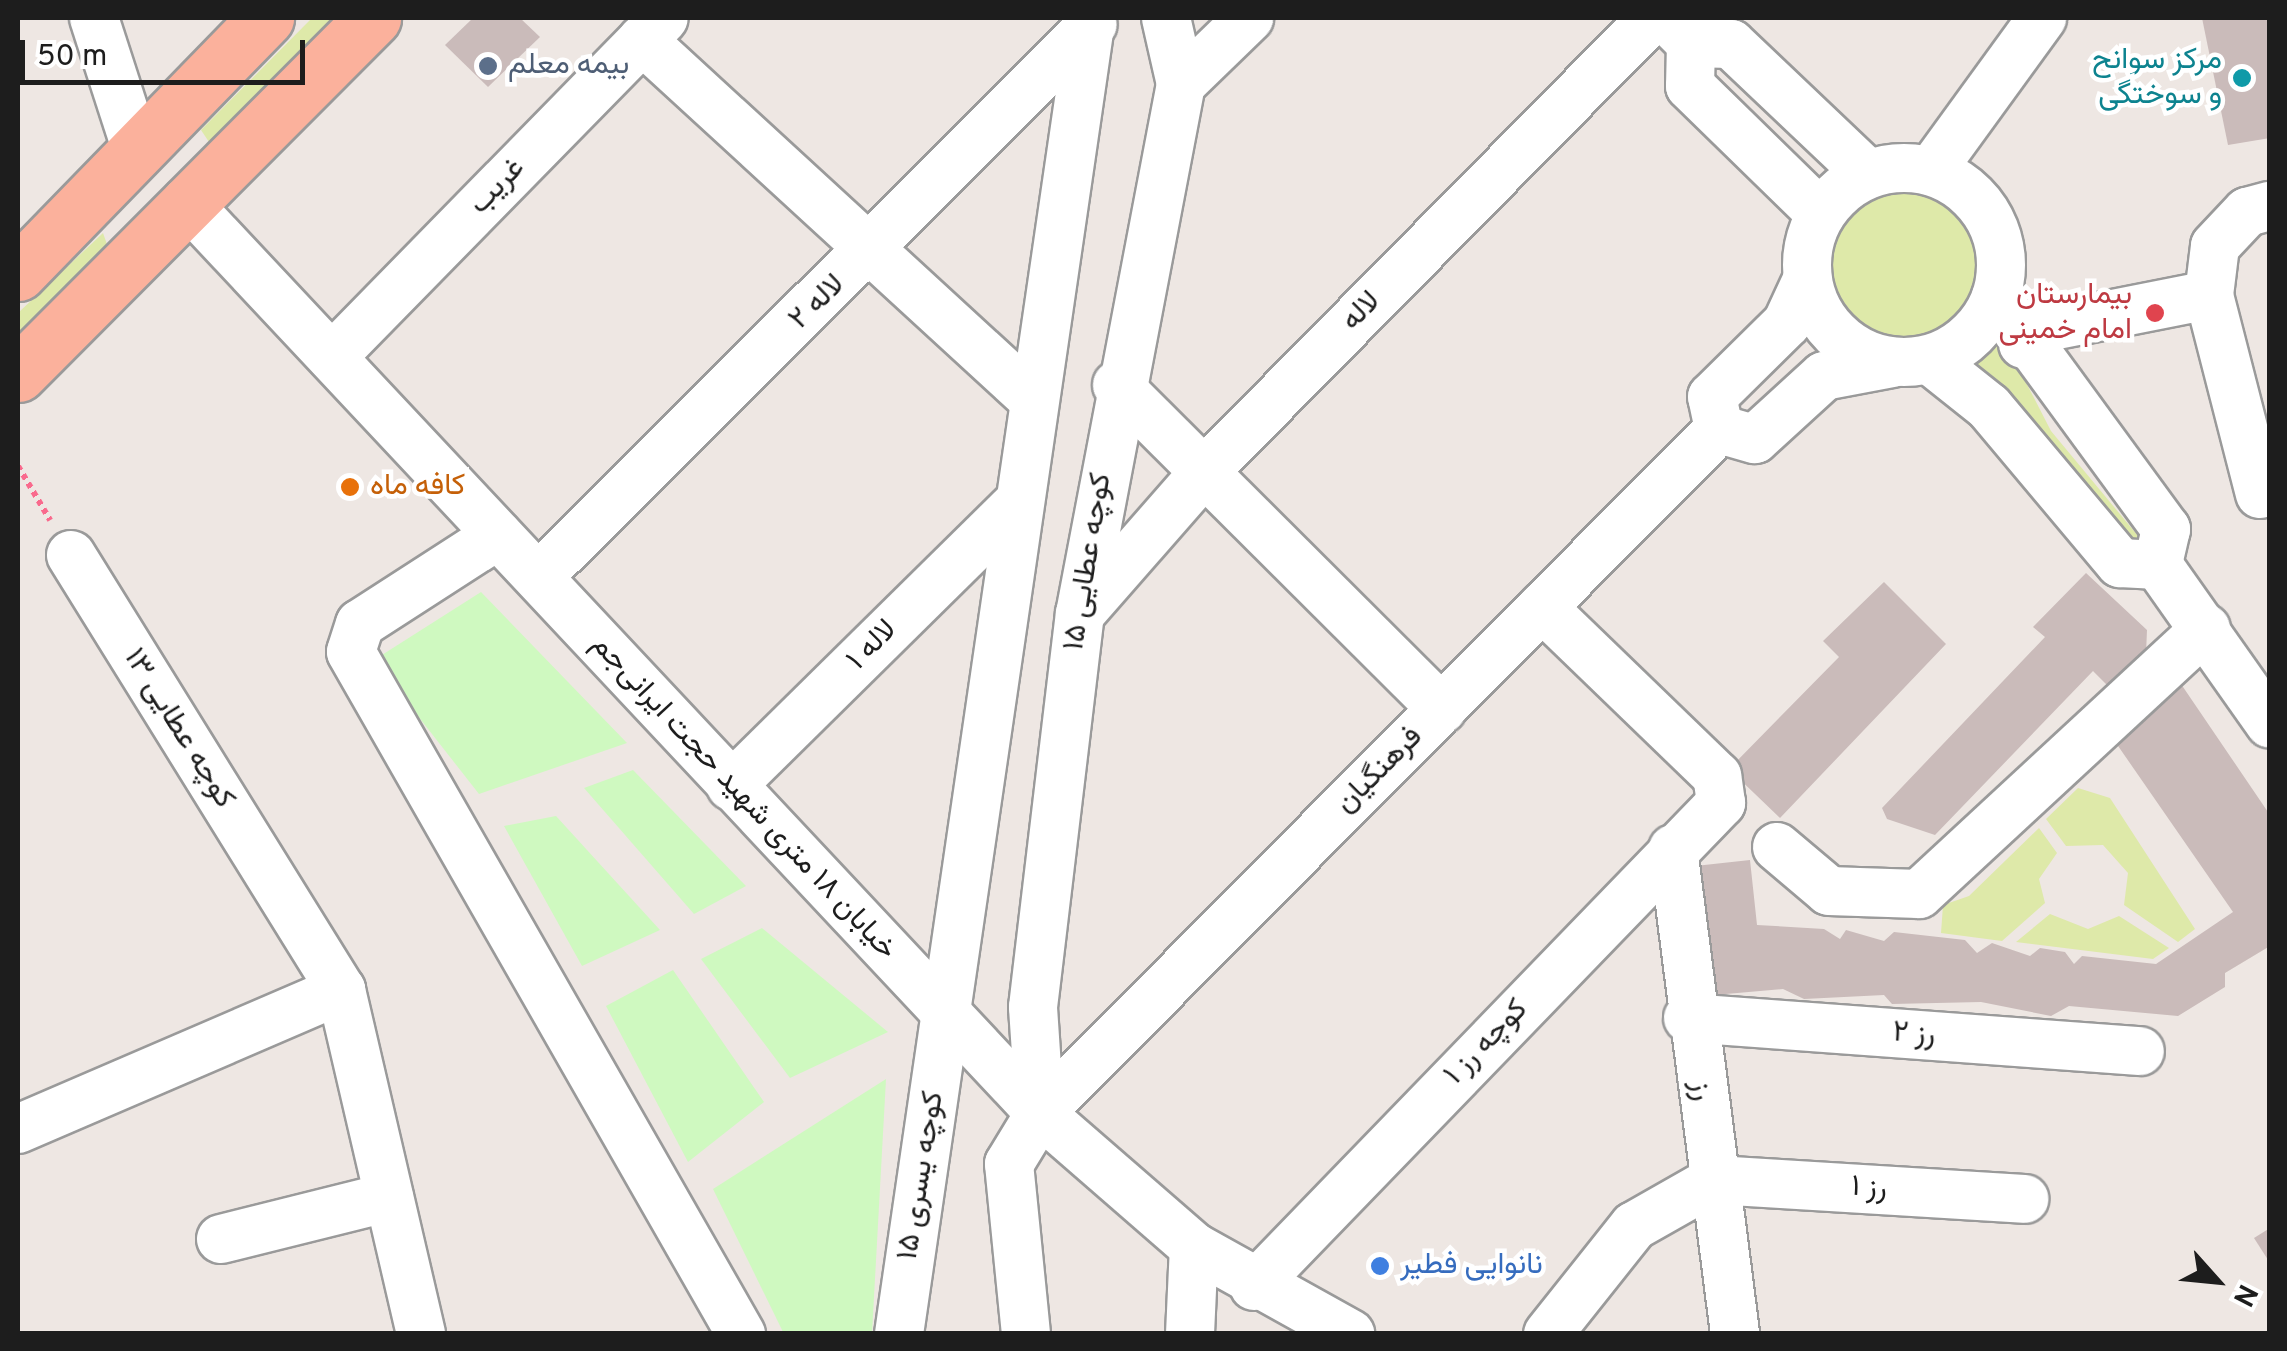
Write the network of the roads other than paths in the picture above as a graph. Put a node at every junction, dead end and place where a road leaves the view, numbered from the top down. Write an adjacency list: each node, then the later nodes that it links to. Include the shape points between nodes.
1 (94, 18): 12 (street)
2 (266, 18): 12 (main road)
3 (373, 18): 15 (main road)
4 (1166, 18): 11 (street, کوچه عطایی ۱۵)
5 (1249, 18): 11 (street)
6 (1652, 18): 30 (street, لاله)
7 (2042, 18): 13 (street)
8 (1092, 21): 18 (street, لاله ۲); 28 (street)
9 (653, 29): 18 (street); 24 (street, غریب)
10 (1678, 30): 14 (street, via 1731,44); 17 (street, via 1690,86)
11 (1181, 84): 27 (street, کوچه عطایی ۱۵)
12 (136, 148): 15 (main road); 19 (main road)
13 (1931, 171): 14 (street); 22 (street, via 1982,206 2002,266)
14 (1868, 174): 17 (street)
15 (186, 202): 24 (street, خیابان ۱۸ متری شهید حجت ایرانی‌جم); 26 (main road)
16 (2270, 206): 21 (street, via 2247,212 2216,246)
17 (1821, 214): 20 (street)
18 (869, 252): 28 (street); 36 (street, لاله ۲)
19 (18, 273)
20 (1807, 280): 25 (street, via 1837,338); 29 (street, via 1787,323 1712,397)
21 (2209, 295): 23 (street, via 2047,327); 31 (street)
22 (1996, 297): 23 (street); 25 (street, via 1970,336)
23 (2024, 344): 35 (street, via 2166,529)
24 (332, 357): 33 (street, خیابان ۱۸ متری شهید حجت ایرانی‌جم)
25 (1913, 361): 29 (street, via 1824,376 1755,439); 35 (street, via 1988,407 2120,562)
26 (18, 374)
27 (1117, 385): 30 (street); 38 (street, کوچه عطایی ۱۵)
28 (1033, 398): 32 (street)
29 (1719, 429): 37 (street, فرهنگیان)
30 (1205, 471): 38 (street, لاله); 40 (street)
31 (2260, 494)
32 (1015, 506): 42 (street, لاله ۱); 46 (street)
33 (498, 535): 36 (street, خیابان ۱۸ متری شهید حجت ایرانی‌جم); 58 (street, via 360,624 351,652)
34 (71, 556): 45 (street, کوچه عطایی ۱۳)
35 (2158, 566): 39 (street)
36 (538, 578): 42 (street, خیابان ۱۸ متری شهید حجت ایرانی‌جم)
37 (1542, 608): 40 (street, فرهنگیان); 44 (street, کوچه رز ۱, via 1716,776 1721,804)
38 (1080, 614): 49 (street, کوچه عطایی ۱۵, via 1034,1007)
39 (2206, 628): 41 (street); 43 (street, via 1919,894 1829,891)
40 (1442, 709): 49 (street, فرهنگیان)
41 (2270, 724)
42 (731, 786): 46 (street, خیابان ۱۸ متری شهید حجت ایرانی‌جم)
43 (1777, 847)
44 (1673, 849): 47 (street, رز); 56 (street, کوچه رز ۱)
45 (340, 990): 50 (street); 52 (street, کوچه عطایی ۱۳)
46 (946, 1018): 49 (street, خیابان ۱۸ متری شهید حجت ایرانی‌جم); 59 (street, کوچه یسری ۱۵)
47 (1688, 1018): 48 (street, رز ۲); 51 (street, رز)
48 (2140, 1051)
49 (1040, 1112): 55 (street, خیابان ۱۸ متری شهید حجت ایرانی‌جم); 60 (street, فرهنگیان, via 1009,1164)
50 (20, 1121)
51 (1715, 1180): 53 (street, رز ۱); 63 (street, via 1634,1226); 64 (street, رز)
52 (389, 1197): 54 (street); 57 (street, کوچه عطایی ۱۳)
53 (2024, 1199)
54 (222, 1239)
55 (1194, 1247): 56 (street, خیابان ۱۸ متری شهید حجت ایرانی‌جم); 61 (street)
56 (1254, 1286): 62 (street, خیابان ۱۸ متری شهید حجت ایرانی‌جم)
57 (420, 1334)
58 (741, 1334)
59 (899, 1334)
60 (1026, 1334)
61 (1190, 1334)
62 (1350, 1334)
63 (1548, 1334)
64 (1735, 1334)

